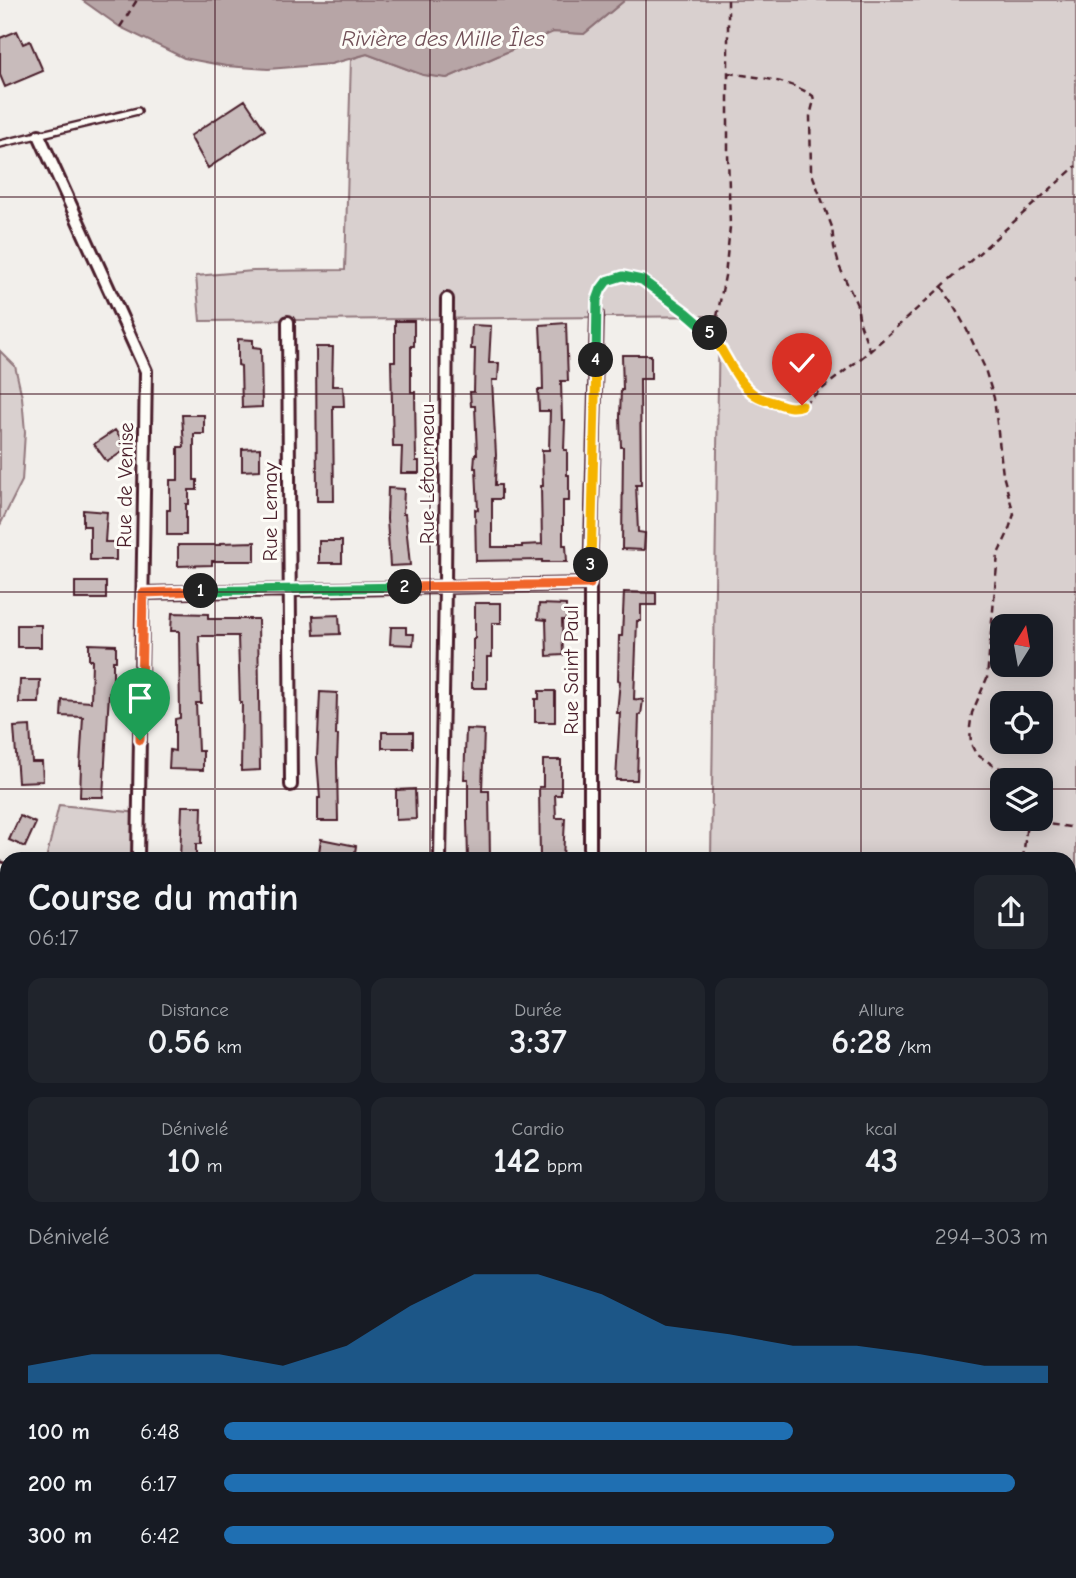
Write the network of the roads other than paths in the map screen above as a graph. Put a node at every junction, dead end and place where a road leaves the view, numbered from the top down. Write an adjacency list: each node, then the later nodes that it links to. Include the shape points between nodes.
1 (138, 111): 2 (lane)
2 (39, 135): 3 (lane); 10 (street, Rue de Venise, via 146,372)
3 (0, 144)
4 (447, 299): 8 (street, Rue Létourneau)
5 (597, 314): 7 (street, Rue Saint Paul)
6 (288, 322): 9 (street, Rue Lemay)
7 (590, 584): 8 (street); 14 (street, Rue Saint Paul)
8 (445, 587): 9 (street); 13 (street, Rue Létourneau)
9 (290, 590): 10 (street); 11 (street, Rue Lemay)
10 (143, 593): 12 (street, Rue de Venise)
11 (291, 785)
12 (138, 852)
13 (440, 852)
14 (590, 852)

